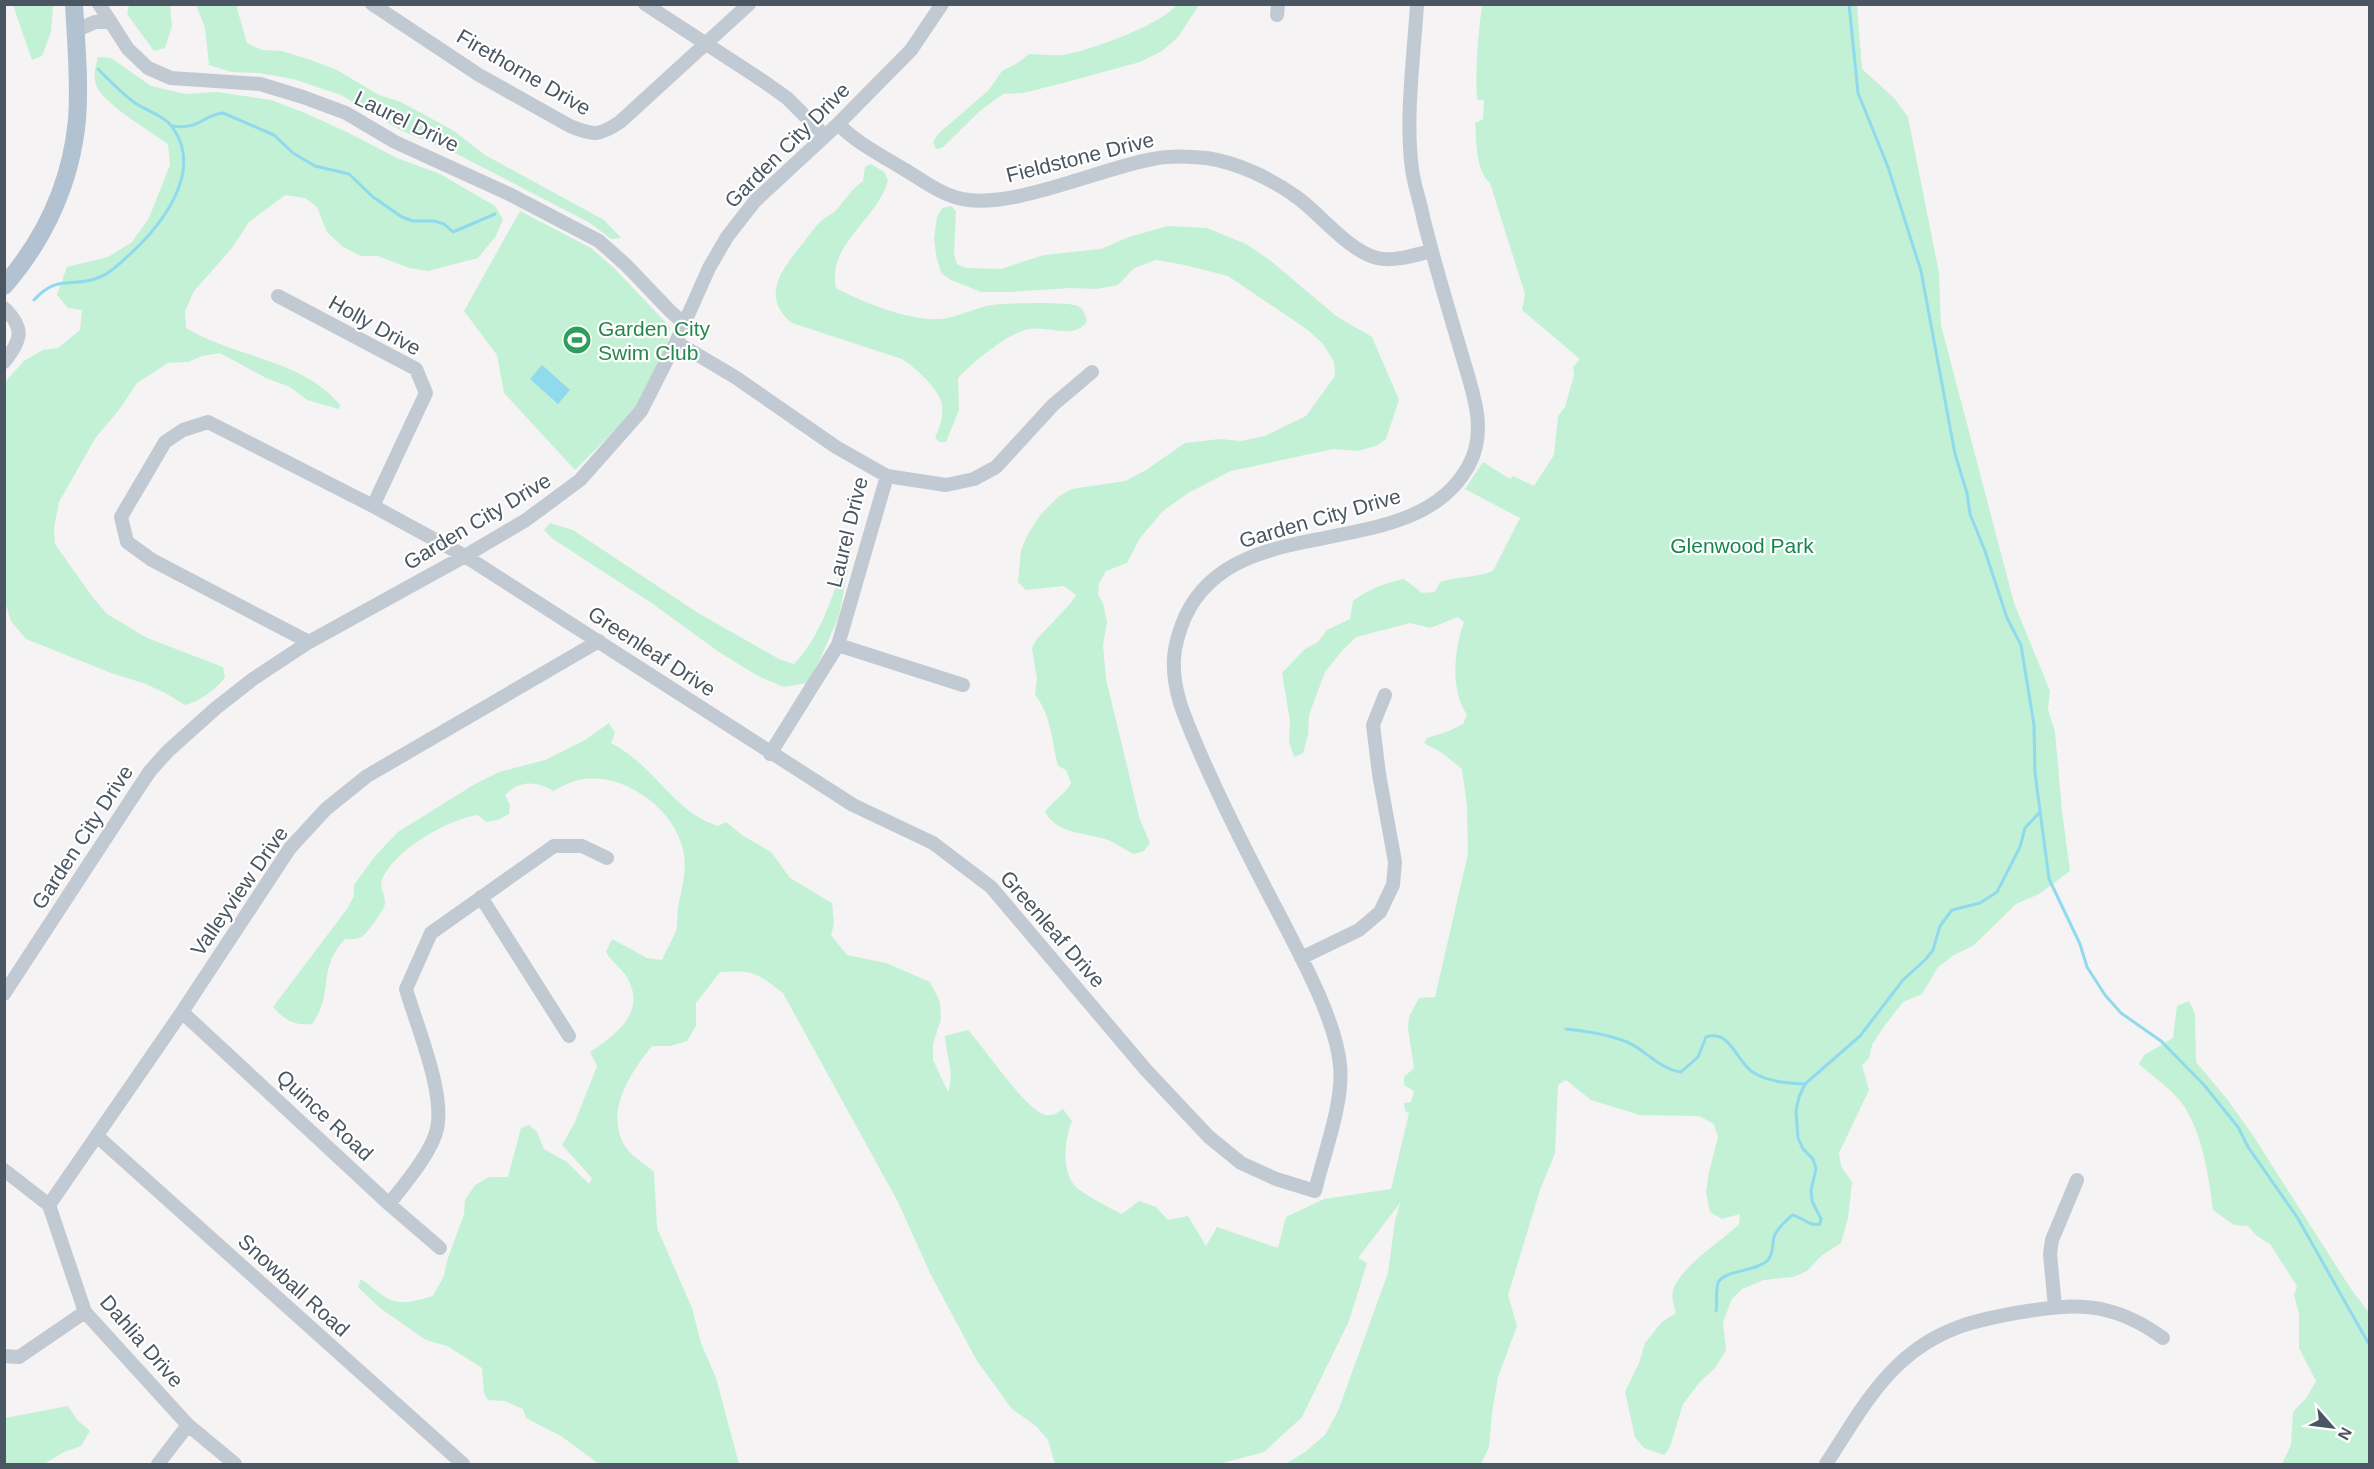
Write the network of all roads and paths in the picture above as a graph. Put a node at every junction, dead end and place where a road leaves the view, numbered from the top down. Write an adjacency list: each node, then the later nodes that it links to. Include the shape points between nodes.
1 (74, 4): 9 (main road)
2 (99, 4): 8 (street, Laurel Drive)
3 (372, 4): 10 (street, Firethorne Drive, via 479,75 570,126 595,134 620,122)
4 (645, 4): 10 (street)
5 (749, 4): 10 (street)
6 (942, 4): 11 (street, Garden City Drive, via 911,50)
7 (1417, 4): 13 (street, Garden City Drive, via 1410,142 1412,171)
8 (111, 22): 9 (street, via 95,22); 17 (street, Laurel Drive, via 138,60 160,73 186,80 260,84 328,106 581,231 613,253)
9 (75, 31): 14 (main road, via 77,118 68,170 32,252)
10 (706, 44): 12 (street, via 787,98)
11 (838, 124): 12 (street, Garden City Drive); 13 (street, Fieldstone Drive, via 852,138 959,198 986,200 1029,193 1152,159 1183,155 1238,166 1265,177 1299,198 1358,248 1377,258)
12 (825, 136): 17 (street, Garden City Drive, via 755,201 727,237)
13 (1431, 251): 32 (street, Garden City Drive, via 1478,408 1479,437 1469,465 1449,491 1427,509 1388,523 1258,554 1229,566 1209,582 1191,605 1178,635 1174,684 1182,711 1225,809)
14 (4, 286)
15 (278, 296): 22 (street, Holly Drive, via 416,369 426,393)
16 (4, 308): 19 (street, via 16,322 20,338)
17 (684, 322): 18 (street, Garden City Drive)
18 (676, 342): 21 (street, Laurel Drive); 23 (street, Garden City Drive, via 641,411 580,480 526,520)
19 (4, 362)
20 (1092, 372): 21 (street, via 1053,405 996,468 974,479 946,485)
21 (887, 476): 26 (street, Laurel Drive)
22 (373, 506): 23 (street, Greenleaf Drive); 25 (street, Greenleaf Drive, via 208,422 165,441 121,517 127,542 152,560)
23 (465, 556): 24 (street, Greenleaf Drive); 25 (street, Garden City Drive)
24 (598, 641): 29 (street, Greenleaf Drive); 34 (street, Valleyview Drive, via 367,776 326,809 290,848)
25 (309, 642): 33 (street, Garden City Drive, via 216,708 150,771)
26 (838, 645): 27 (street); 29 (street, Laurel Drive)
27 (963, 685)
28 (1385, 695): 32 (street, via 1373,725 1395,862 1393,885 1380,912 1359,930)
29 (770, 754): 39 (street, Greenleaf Drive, via 853,805 933,843 991,887 1146,1070 1209,1137 1241,1163)
30 (607, 858): 31 (street, via 582,846 554,846)
31 (481, 897): 35 (street); 40 (street, via 431,933 406,989 437,1093 437,1130 420,1163)
32 (1301, 958): 39 (street, Garden City Drive, via 1336,1040 1340,1066 1341,1088)
33 (4, 994)
34 (182, 1012): 36 (street, Valleyview Drive); 40 (street, Quince Road)
35 (569, 1036)
36 (98, 1137): 41 (street, Valleyview Drive); 50 (street, Snowball Road)
37 (4, 1170): 41 (street)
38 (2077, 1180): 43 (street, via 2052,1240)
39 (1315, 1191)
40 (389, 1204): 42 (street, Quince Road)
41 (49, 1205): 44 (street, Dahlia Drive)
42 (440, 1248)
43 (2055, 1307): 45 (street, via 2107,1310 2142,1324); 51 (street, via 1986,1317 1927,1342 1886,1377)
44 (85, 1312): 46 (street, via 19,1357); 47 (street, Dahlia Drive)
45 (2163, 1338)
46 (4, 1356)
47 (188, 1425): 48 (street); 49 (street, Dahlia Drive)
48 (158, 1464)
49 (235, 1464)
50 (463, 1464)
51 (1826, 1464)

